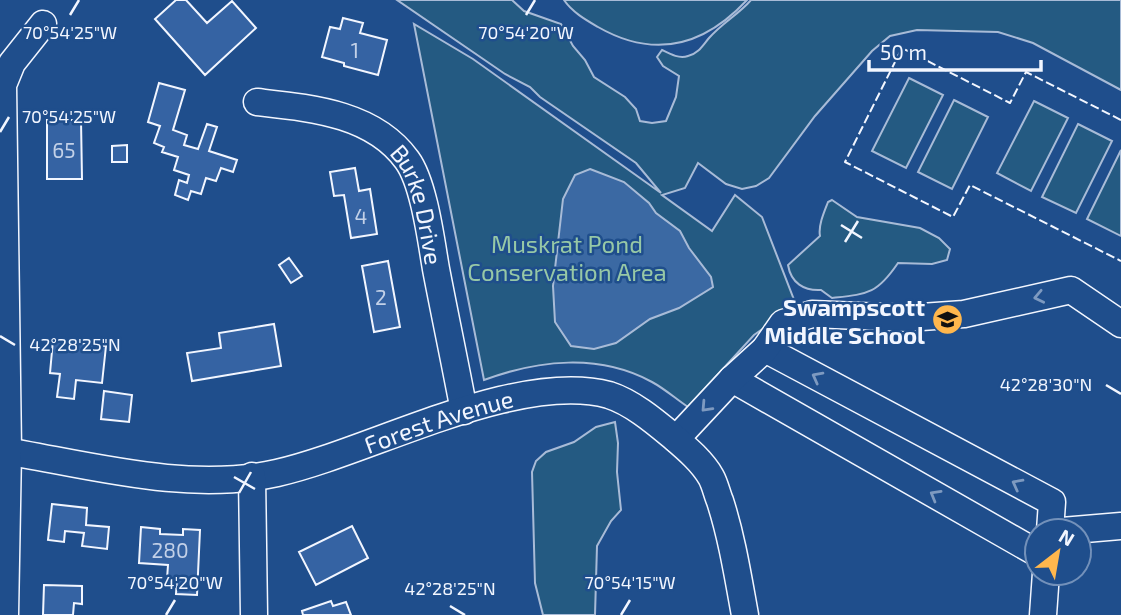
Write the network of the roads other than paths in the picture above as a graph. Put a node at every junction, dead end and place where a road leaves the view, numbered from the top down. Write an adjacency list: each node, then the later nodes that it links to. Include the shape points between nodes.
1 (43, 24): 8 (street, via 12,62 3,85)
2 (257, 102): 6 (street, Burke Drive, via 315,109 359,123 380,135 408,162 428,225)
3 (1121, 324): 4 (street, one-way to 4, via 1071,290 964,314 907,318 812,314 783,323)
4 (765, 349): 5 (street); 10 (street, one-way to 4, via 1052,502)
5 (732, 379): 7 (street, one-way to 7); 13 (street, one-way to 5)
6 (464, 411): 7 (street, Forest Avenue, via 538,393 588,392 630,405); 9 (street, Forest Avenue, via 277,473)
7 (676, 439): 17 (street, Forest Avenue, via 712,477)
8 (4, 451): 9 (street, Forest Avenue, via 163,477); 15 (street)
9 (252, 476): 16 (street)
10 (1051, 517)
11 (1121, 526): 12 (street)
12 (1093, 528)
13 (1023, 545)
14 (1045, 587): 18 (street)
15 (5, 615)
16 (254, 615)
17 (745, 615)
18 (1042, 615)

